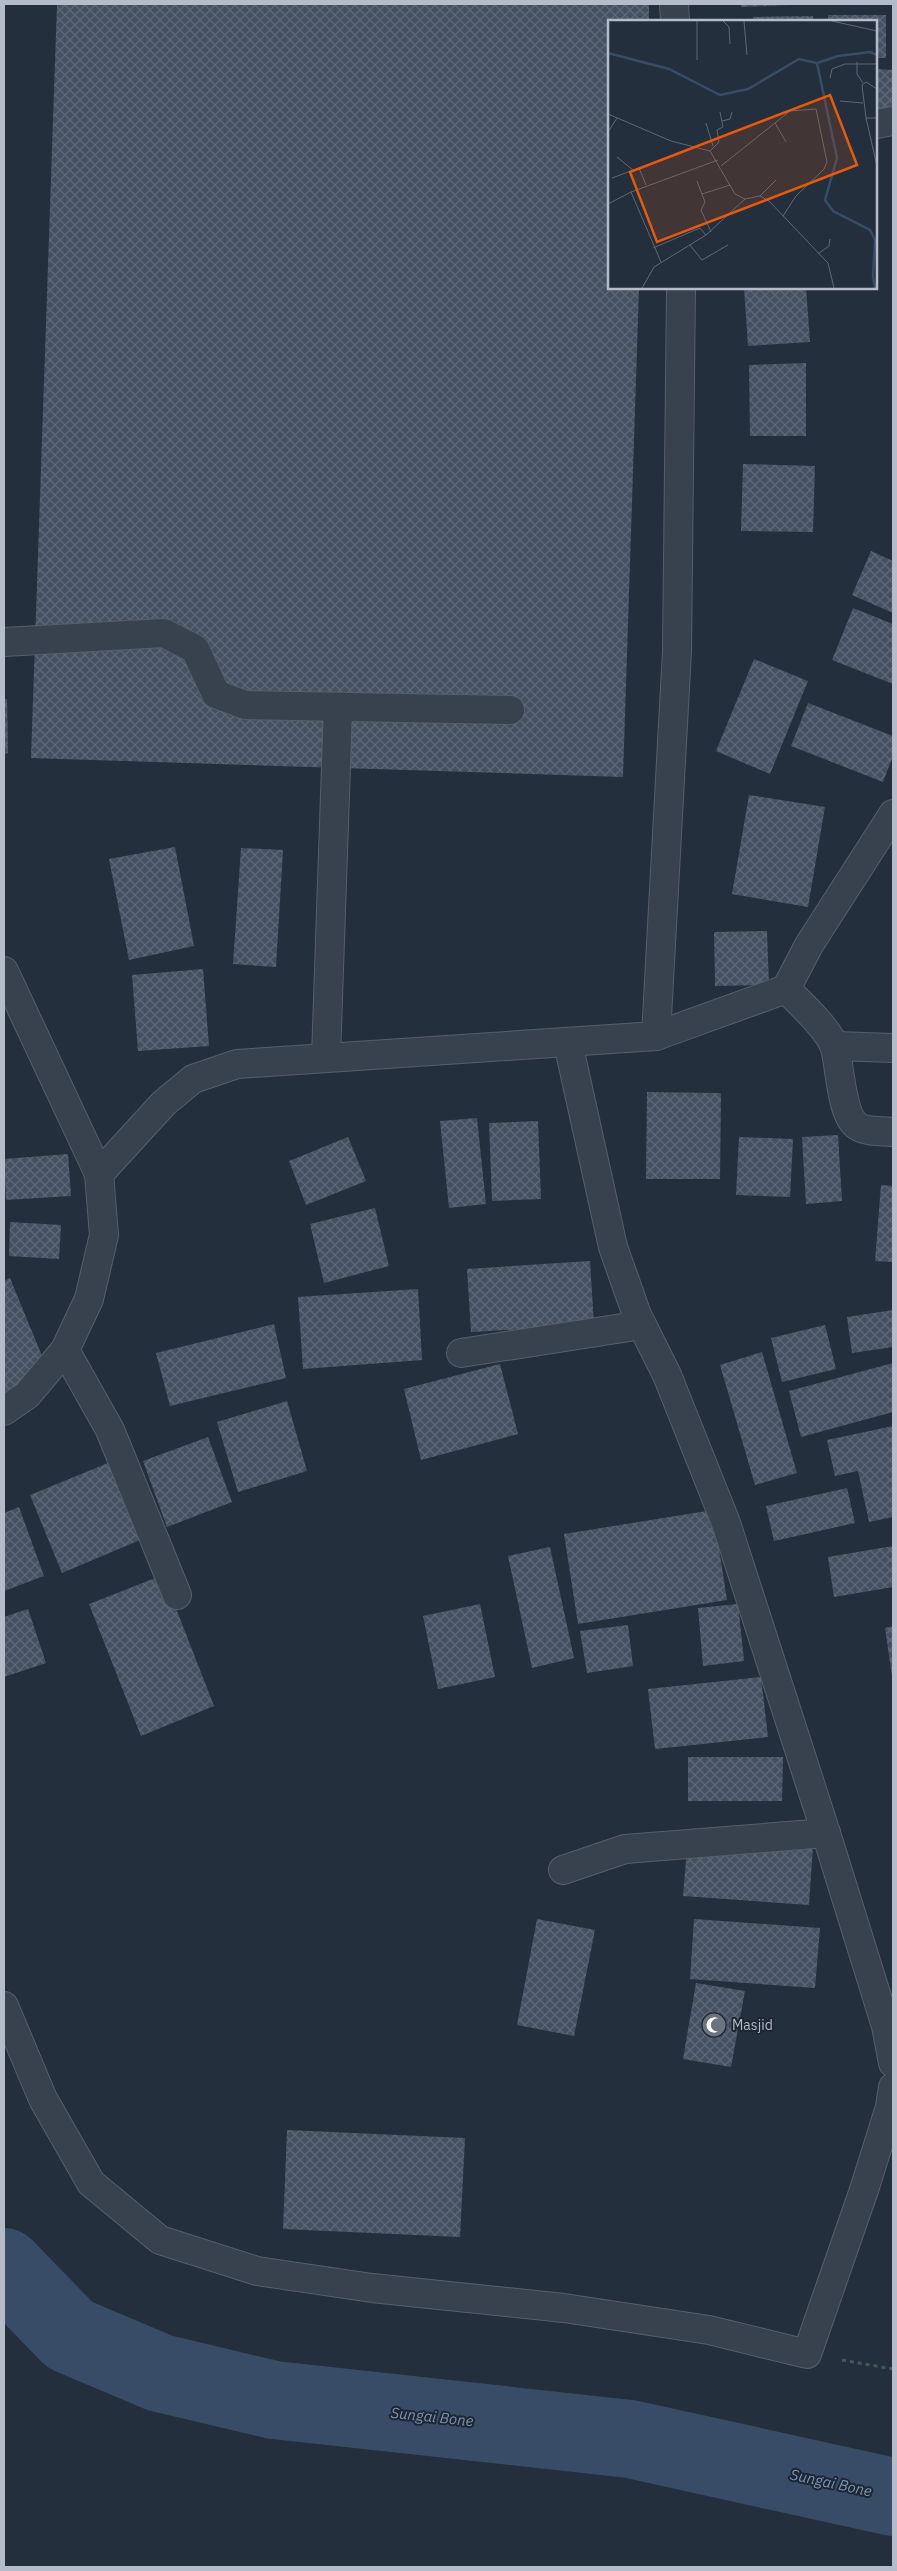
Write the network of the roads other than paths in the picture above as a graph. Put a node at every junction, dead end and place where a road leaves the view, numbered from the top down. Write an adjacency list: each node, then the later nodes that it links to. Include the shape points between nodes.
1 (674, 4): 2 (street)
2 (675, 20)
3 (893, 121): 4 (street)
4 (877, 124)
5 (681, 289): 12 (street, via 677,651)
6 (4, 642): 7 (street, via 164,633 195,649 216,694 245,705)
7 (338, 707): 8 (street); 16 (street)
8 (510, 710)
9 (893, 814): 11 (street, via 809,945)
10 (4, 971): 18 (street)
11 (786, 989): 12 (street); 14 (street, via 814,1017)
12 (656, 1036): 13 (street)
13 (568, 1043): 16 (street); 19 (street, via 613,1247)
14 (835, 1046): 15 (street); 17 (street, via 848,1110 855,1125)
15 (893, 1048)
16 (326, 1058): 18 (street, via 237,1064 193,1079 164,1103)
17 (893, 1132)
18 (99, 1174): 20 (street, via 104,1235 89,1299)
19 (642, 1325): 21 (street); 24 (street, via 667,1375 726,1523)
20 (64, 1350): 22 (street, via 27,1395); 23 (street, via 110,1430)
21 (461, 1353)
22 (4, 1411)
23 (178, 1595)
24 (826, 1833): 25 (street, via 625,1849); 27 (street, via 886,2026)
25 (563, 1870)
26 (4, 2006): 28 (street, via 43,2099 91,2183 160,2240 257,2271 372,2288 564,2308 709,2330 807,2354 864,2190)
27 (893, 2064)
28 (893, 2087)

